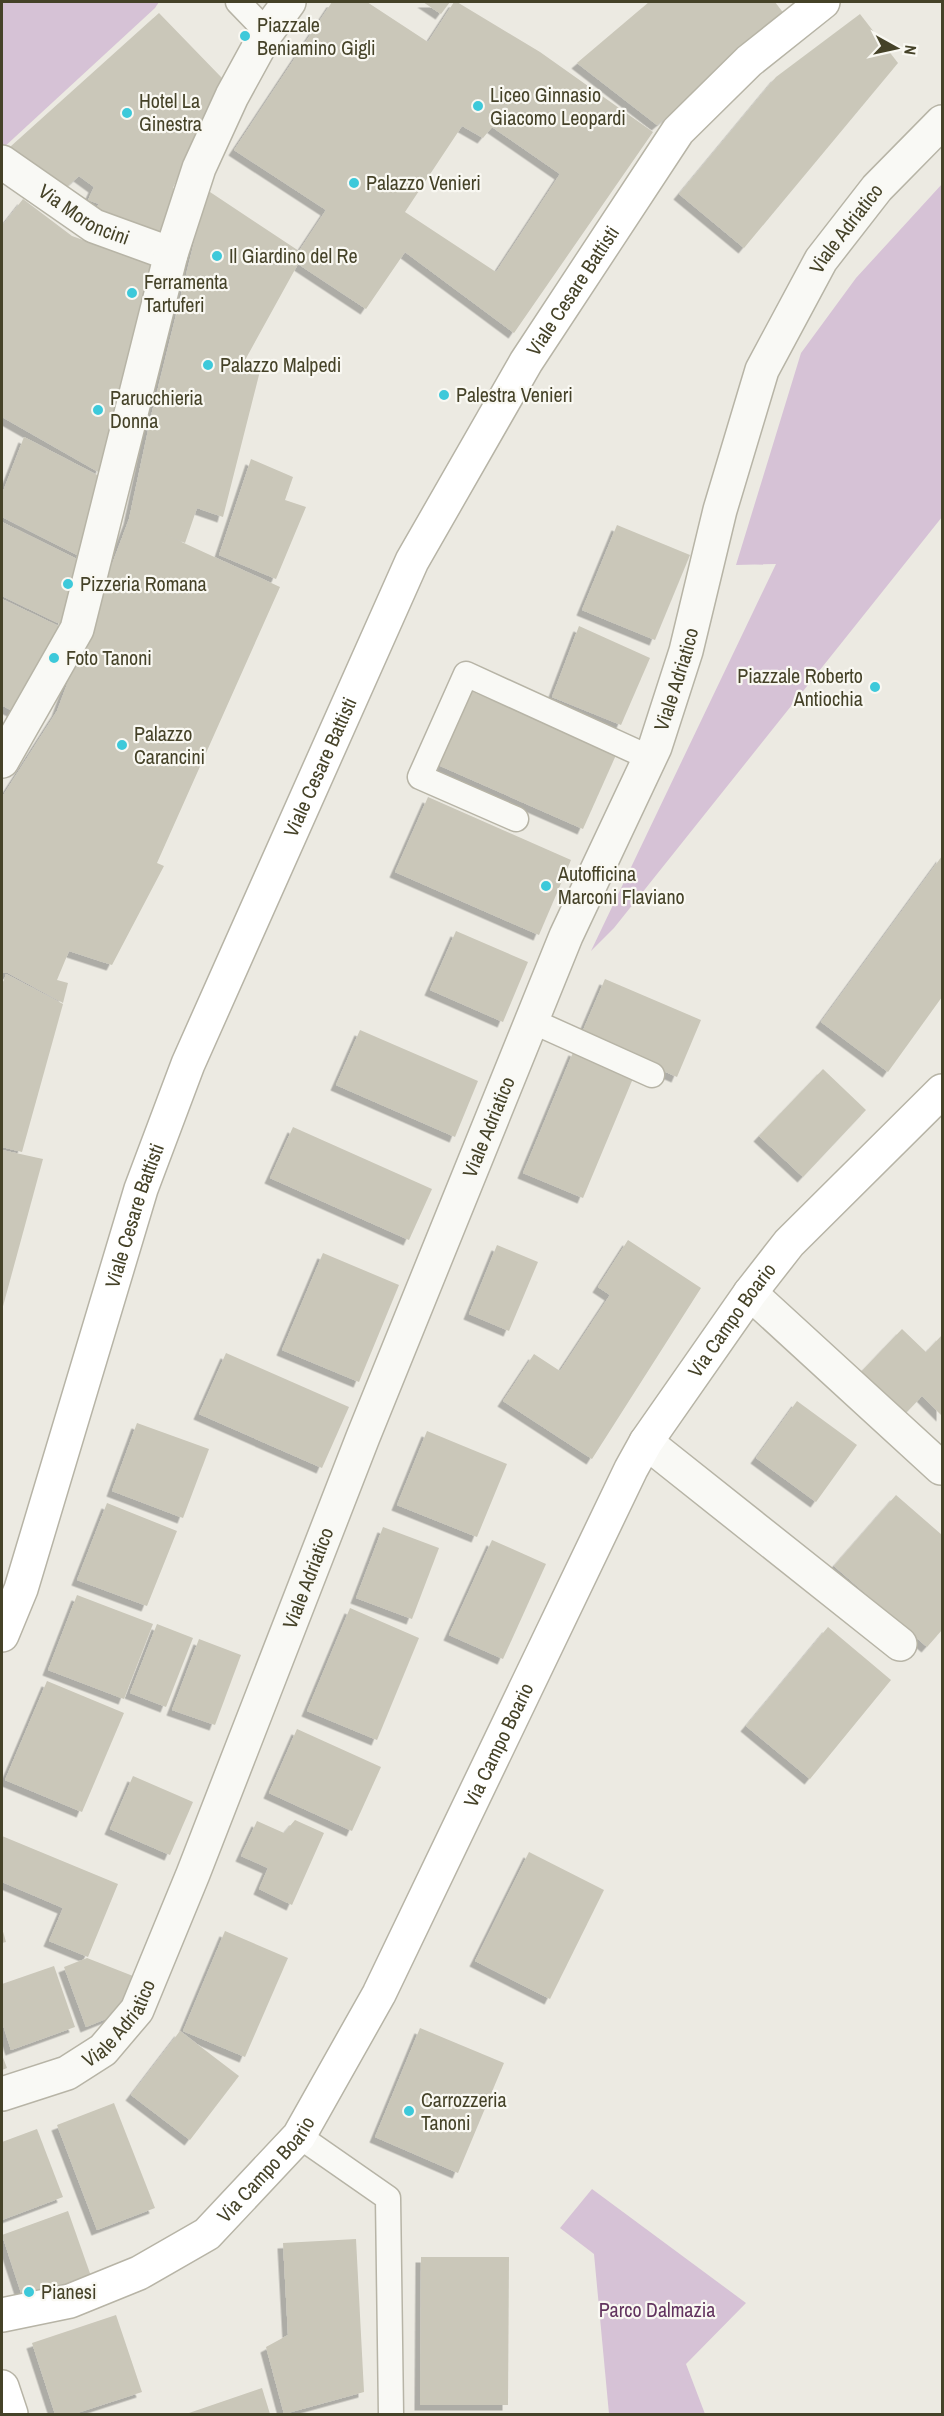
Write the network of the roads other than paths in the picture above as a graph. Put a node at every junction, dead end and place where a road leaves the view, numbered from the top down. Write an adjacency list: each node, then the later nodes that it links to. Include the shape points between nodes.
1 (238, 2): 4 (lane)
2 (289, 2): 4 (street)
3 (823, 2): 17 (street, Viale Cesare Battisti, via 748,61 678,131 526,362 411,561 188,1064 141,1190 21,1589)
4 (267, 32): 7 (street, via 199,168)
5 (942, 122): 9 (street, Viale Adriatico, via 878,188 821,260 762,370 720,510 686,651)
6 (2, 162): 7 (street, Via Moroncini, via 94,226)
7 (171, 254): 8 (street, via 77,629)
8 (4, 750)
9 (650, 758): 10 (lane, via 466,674 420,777); 11 (street, Viale Adriatico, via 566,936)
10 (516, 819)
11 (532, 1021): 12 (lane); 19 (street, Viale Adriatico, via 358,1448 137,2010 103,2049 67,2073)
12 (652, 1075)
13 (942, 1091): 14 (street, Via Campo Boario, via 789,1243)
14 (750, 1293): 15 (street, Via Campo Boario); 16 (street)
15 (646, 1442): 18 (street); 20 (street, Via Campo Boario, via 379,1994)
16 (942, 1466)
17 (2, 1635)
18 (900, 1644)
19 (2, 2094)
20 (299, 2136): 21 (street, Via Campo Boario, via 207,2234 138,2273 70,2301); 24 (lane, via 388,2198)
21 (2, 2315)
22 (2, 2387): 23 (street)
23 (11, 2415)
24 (391, 2415)

